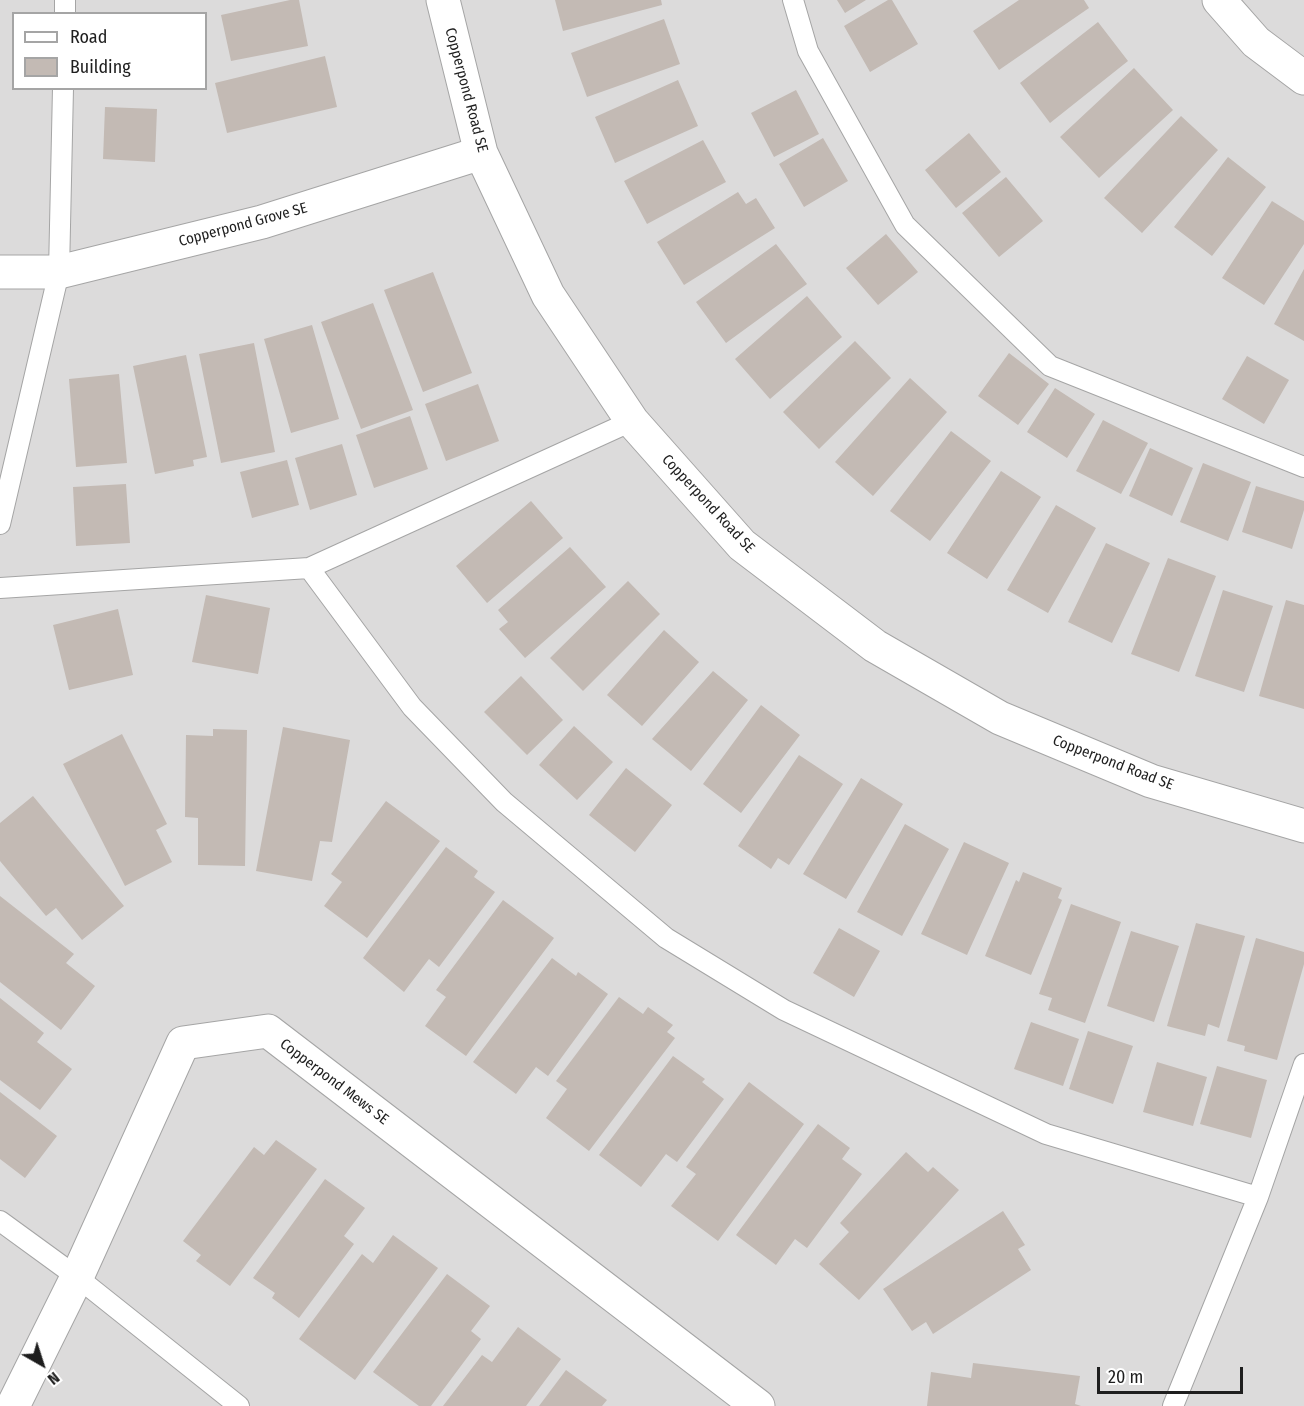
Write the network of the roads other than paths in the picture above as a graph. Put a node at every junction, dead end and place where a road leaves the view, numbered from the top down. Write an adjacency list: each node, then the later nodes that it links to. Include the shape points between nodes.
1 (443, 0): 6 (street, Copperpond Road SE)
2 (793, 0): 10 (lane, via 808,51 905,225 1050,366)
3 (1226, 2): 4 (street, via 1256,42)
4 (1304, 78)
5 (63, 90): 8 (lane)
6 (481, 153): 8 (street, Copperpond Grove SE, via 262,222); 9 (street, Copperpond Road SE, via 548,295)
7 (0, 272): 8 (street, Copperpond Grove SE)
8 (59, 272): 11 (lane)
9 (632, 421): 12 (lane); 14 (street, Copperpond Road SE, via 742,544 875,646 1000,718 1151,781)
10 (1304, 467)
11 (0, 524)
12 (309, 568): 13 (lane); 16 (lane, via 412,707 504,802 666,938 784,1010 1046,1134)
13 (0, 588)
14 (1304, 826)
15 (1304, 1064): 16 (lane)
16 (1258, 1197): 22 (lane)
17 (0, 1221): 18 (lane)
18 (77, 1277): 19 (street, Copperpond Mews SE); 20 (lane); 21 (street, Copperpond Mews SE, via 183,1043 268,1031)
19 (13, 1406)
20 (239, 1406)
21 (758, 1406)
22 (1173, 1406)

